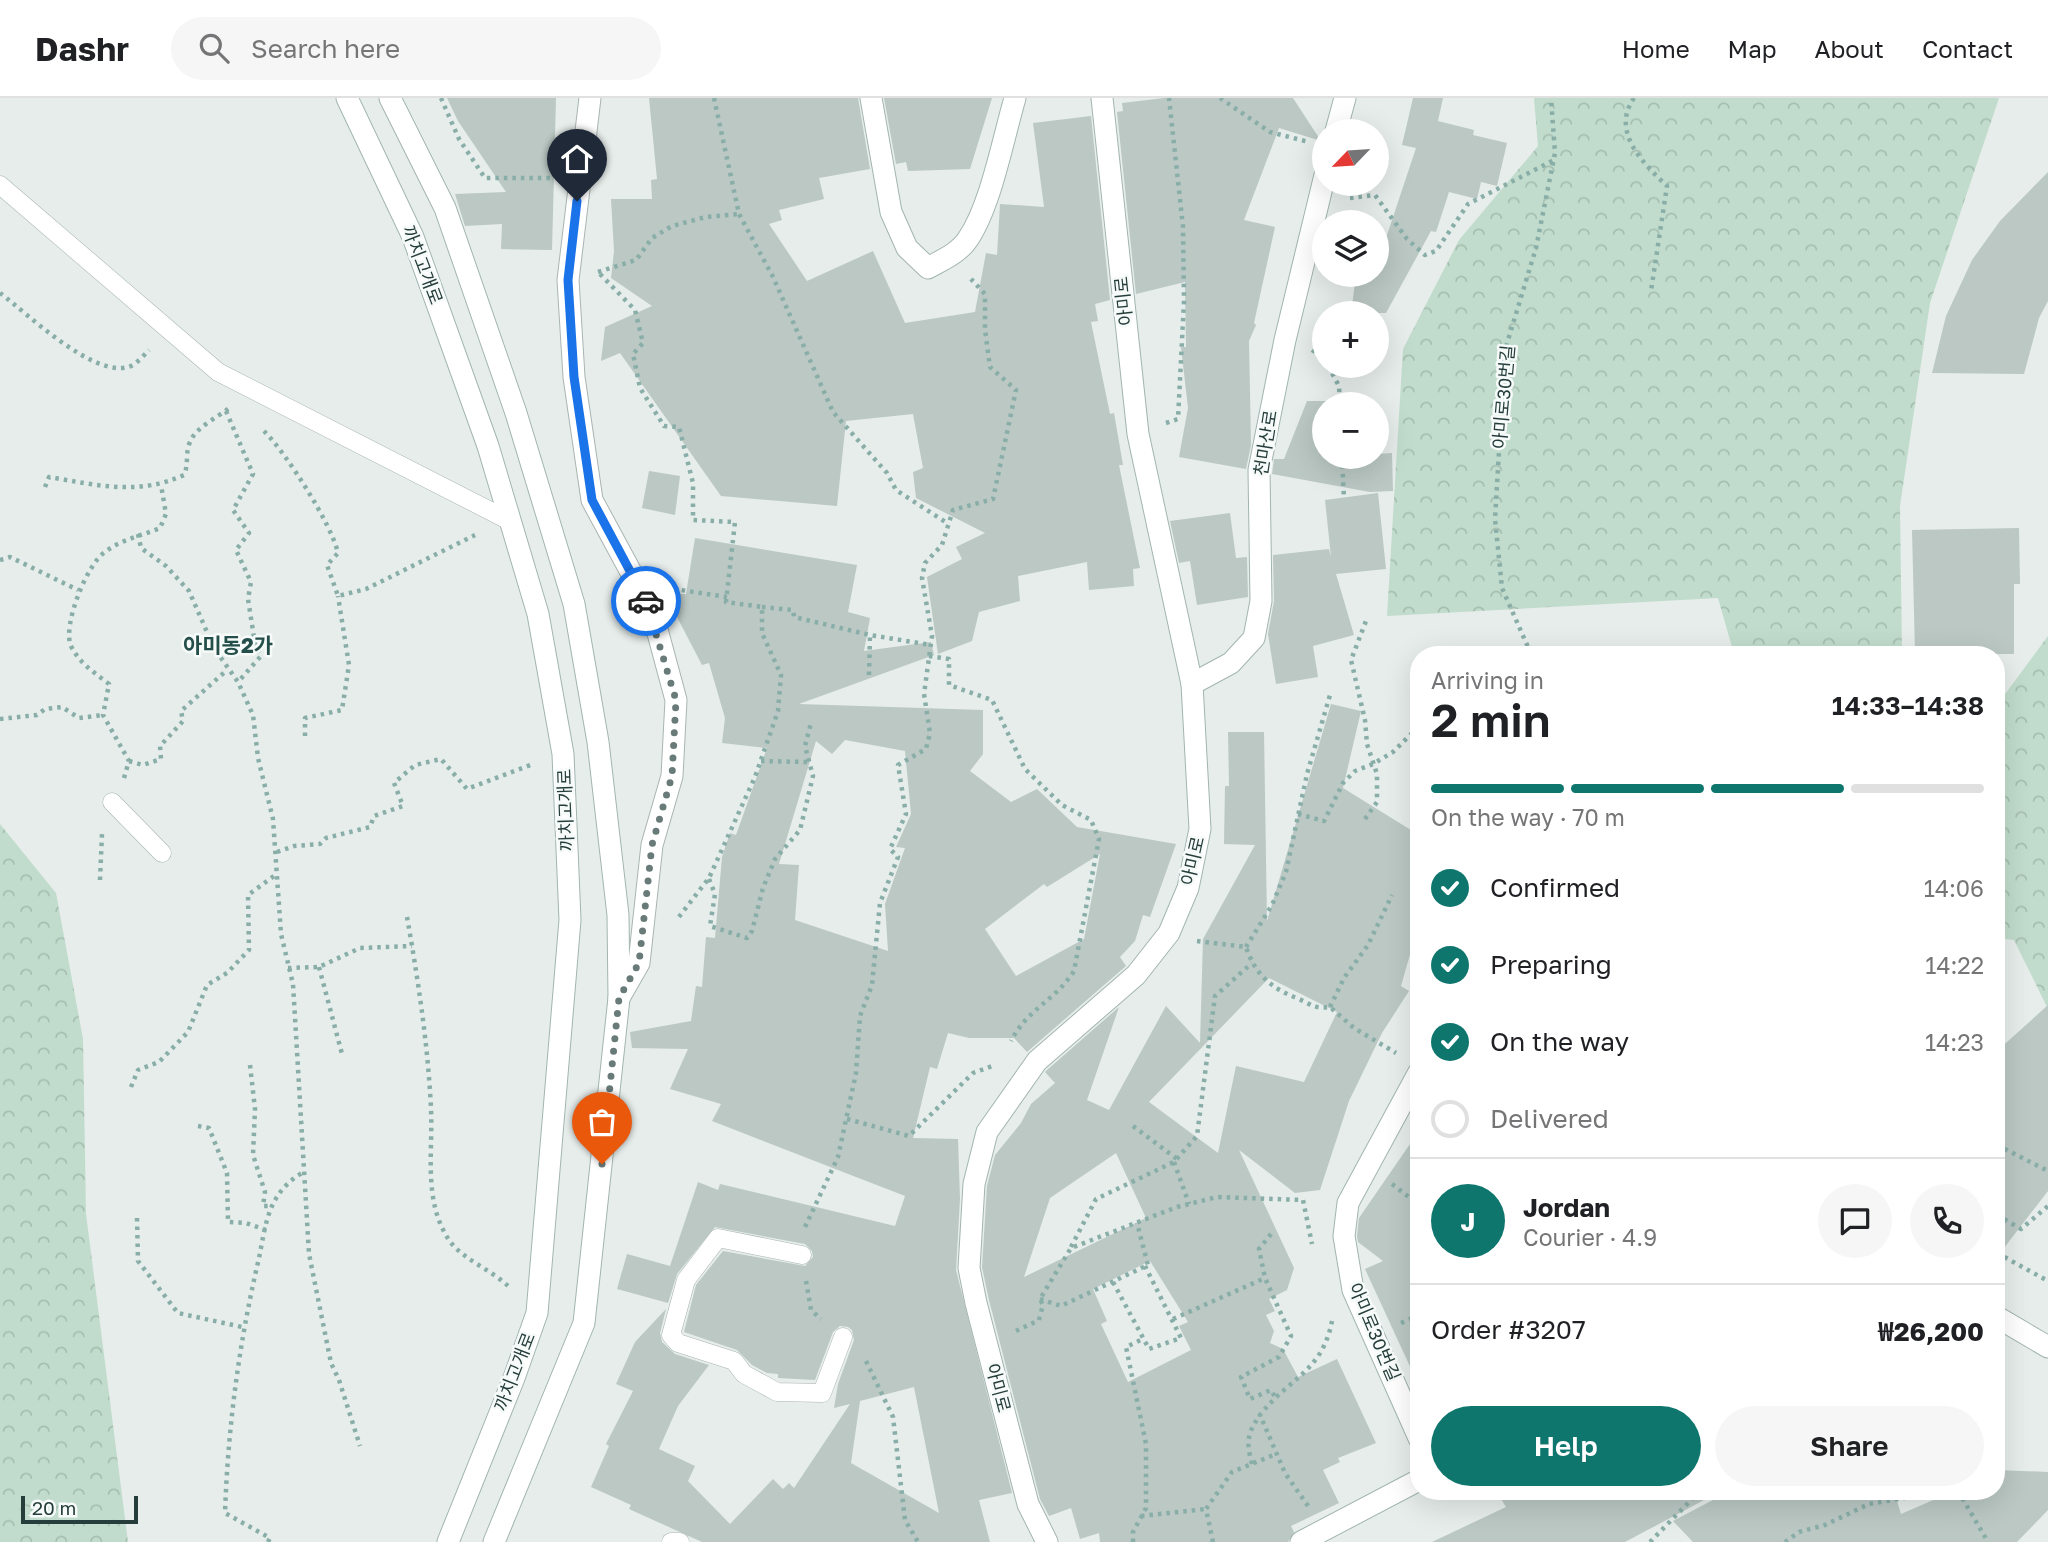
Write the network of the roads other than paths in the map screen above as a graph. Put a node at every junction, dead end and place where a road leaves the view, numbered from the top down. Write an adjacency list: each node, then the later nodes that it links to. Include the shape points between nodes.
1 (347, 98): 11 (street, 까치고개로, via 413,237 488,446)
2 (390, 98): 15 (street, via 445,208 516,413 574,604 598,742 618,915)
3 (590, 98): 15 (street, via 568,280 574,377 592,500 652,611 676,700 672,776 652,845 639,963)
4 (871, 98): 5 (street, via 891,212 907,248 928,268 968,240 982,209)
5 (1015, 98)
6 (1102, 98): 12 (street, 아미로, via 1138,434)
7 (1345, 98): 8 (street)
8 (1339, 119)
9 (0, 185): 11 (lane, via 218,372)
10 (1320, 196): 12 (street, 천마산로, via 1259,470 1261,601 1254,638 1231,663)
11 (508, 520): 23 (street, 까치고개로, via 538,614 563,754 570,920 537,1312)
12 (1192, 684): 27 (street, 아미로, via 1200,828 1188,888 1169,933 1136,975 1037,1061 987,1132 974,1184 969,1268 1028,1504)
13 (112, 802): 14 (lane)
14 (162, 853)
15 (619, 998): 24 (street, via 584,1322)
16 (1410, 1089): 21 (street, 아미로30번길, via 1349,1203 1344,1236 1353,1290)
17 (802, 1255): 19 (lane, via 718,1238 686,1280 671,1335 678,1343 734,1361 744,1374 777,1392 800,1393 822,1393)
18 (2005, 1322): 20 (street)
19 (843, 1337)
20 (2048, 1347)
21 (1410, 1418)
22 (1410, 1485): 28 (street)
23 (448, 1542)
24 (494, 1542)
25 (671, 1542): 26 (lane)
26 (680, 1542)
27 (1047, 1542)
28 (1301, 1542)

